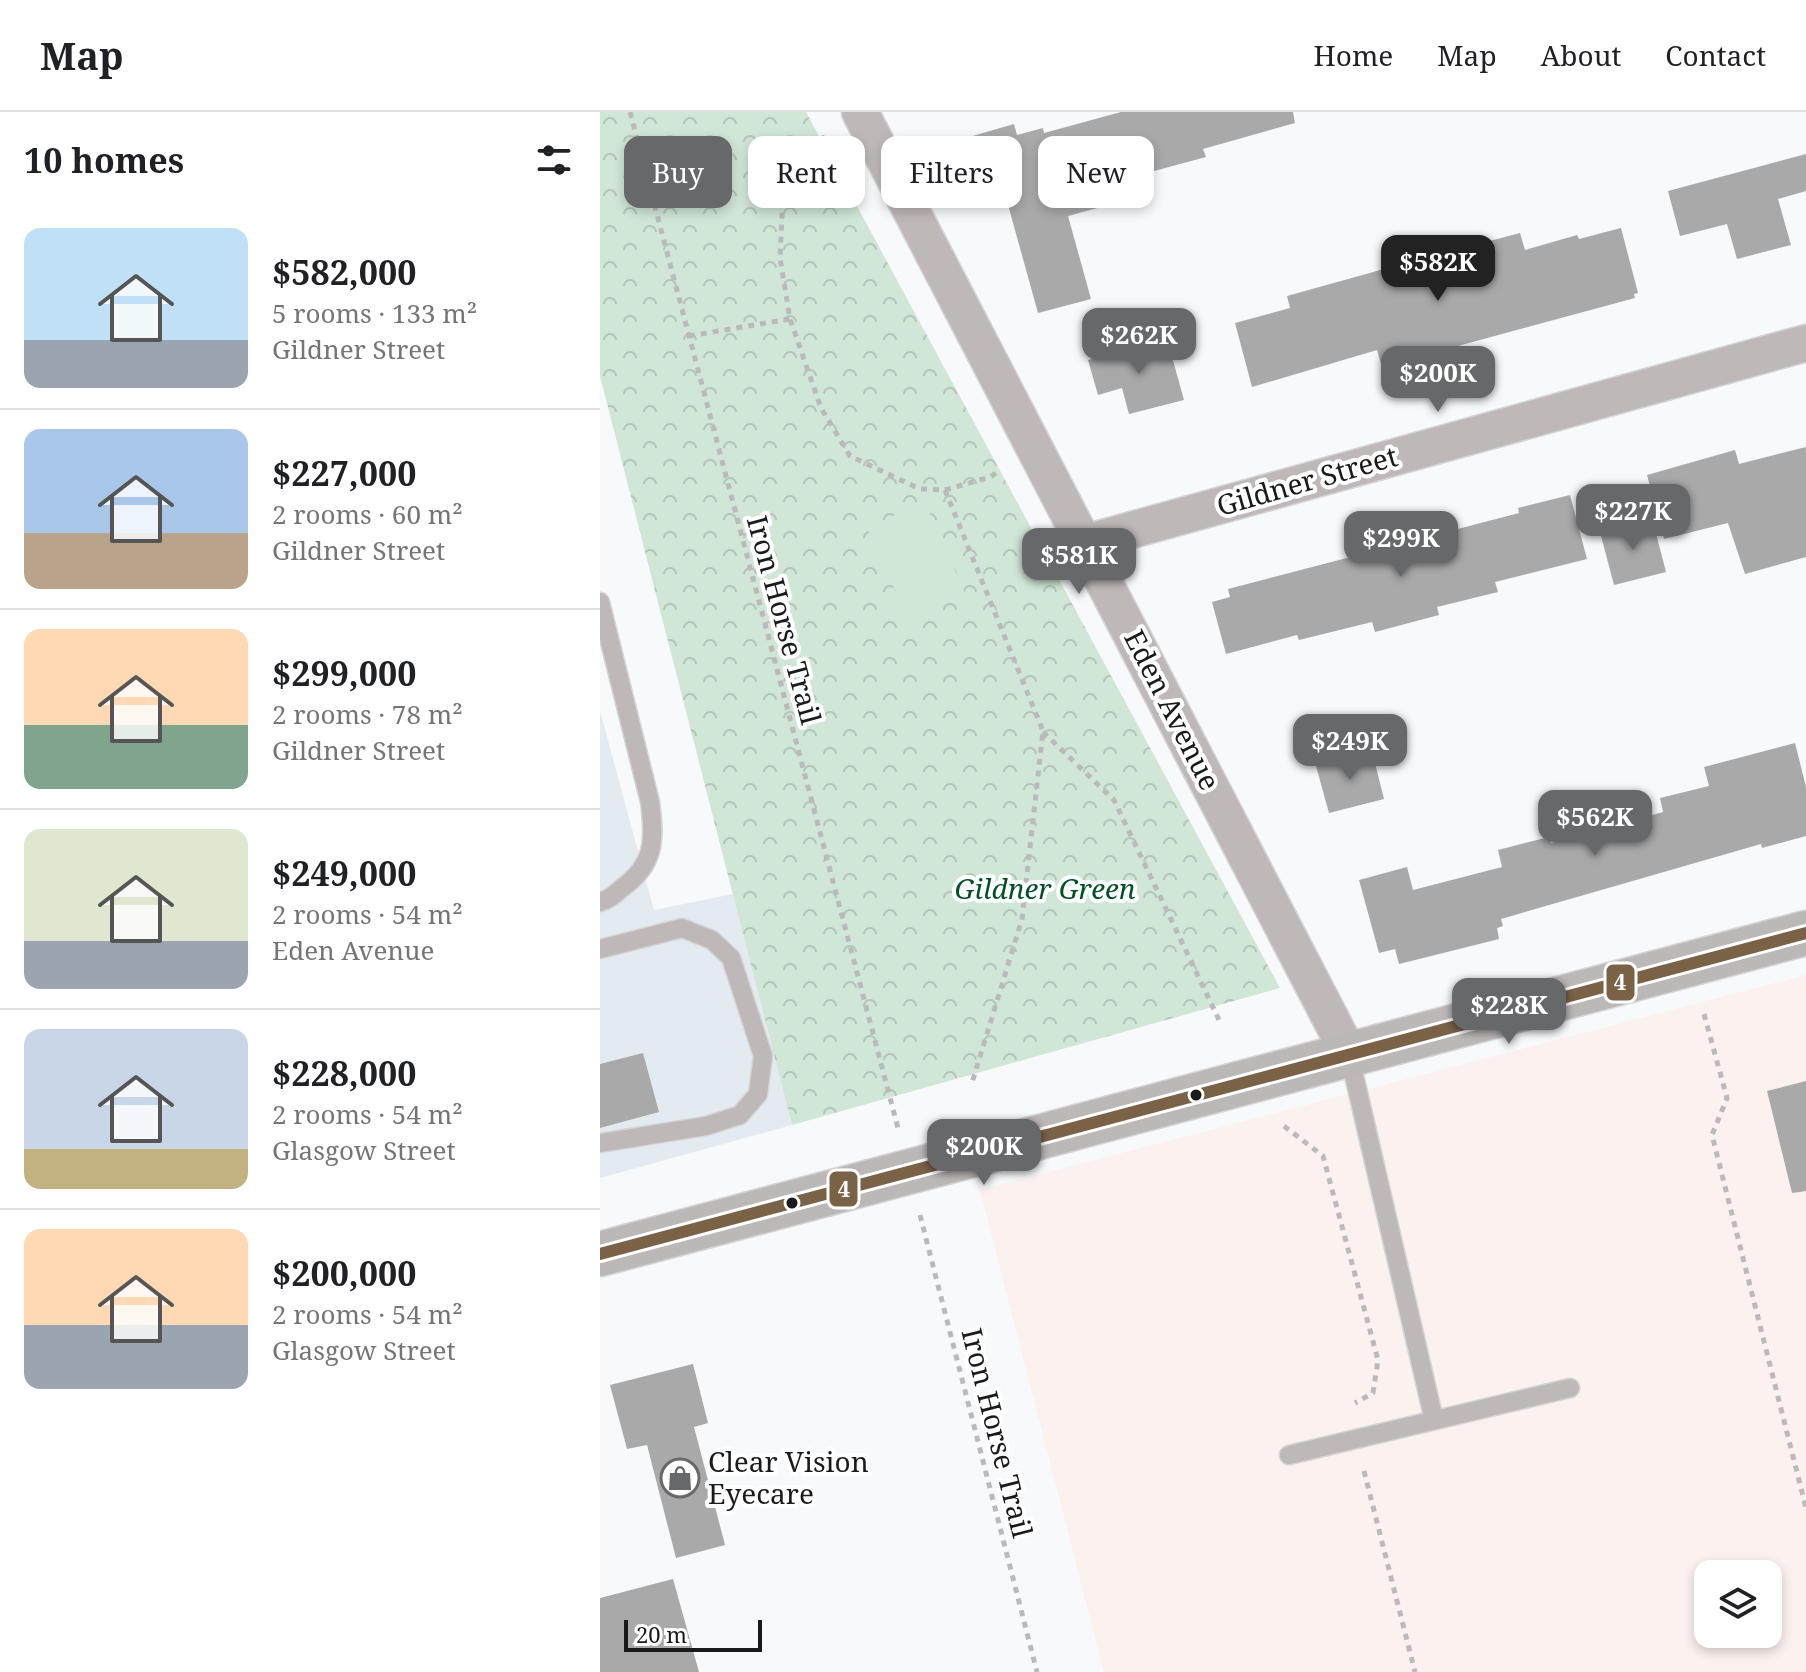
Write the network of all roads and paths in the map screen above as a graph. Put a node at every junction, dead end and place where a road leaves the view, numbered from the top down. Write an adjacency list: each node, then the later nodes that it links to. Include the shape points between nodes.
1 (630, 112): 4 (path, Iron Horse Trail)
2 (847, 122): 3 (path, via 802,147 784,175 780,258); 6 (street, Eden Avenue)
3 (790, 319): 4 (path); 7 (path, via 821,408 850,456 920,489)
4 (689, 336): 19 (path, Iron Horse Trail)
5 (1806, 343): 8 (street, Gildner Street)
6 (1035, 448): 7 (path, via 990,477); 8 (street, Eden Avenue)
7 (945, 490): 10 (path)
8 (1085, 543): 16 (street, Eden Avenue)
9 (600, 602): 11 (lane, via 654,830 649,860 634,879)
10 (1043, 731): 15 (path, via 1114,800); 17 (path, via 1022,919)
11 (600, 902)
12 (1806, 933): 16 (street)
13 (600, 949): 20 (lane, via 682,928 712,940 731,958 763,1056 758,1094 740,1115 706,1126)
14 (1704, 1014): 27 (path, via 1727,1098 1712,1135)
15 (1220, 1022)
16 (1349, 1054): 22 (street); 24 (lane)
17 (971, 1086)
18 (1284, 1126): 25 (path, via 1323,1156 1378,1360 1373,1393 1348,1407)
19 (900, 1139)
20 (600, 1143)
21 (917, 1203): 28 (path, Iron Horse Trail)
22 (600, 1254)
23 (1570, 1388): 24 (lane)
24 (1434, 1420): 25 (lane)
25 (1356, 1439): 26 (lane); 29 (path)
26 (1289, 1455)
27 (1806, 1508)
28 (1037, 1672)
29 (1415, 1672)

